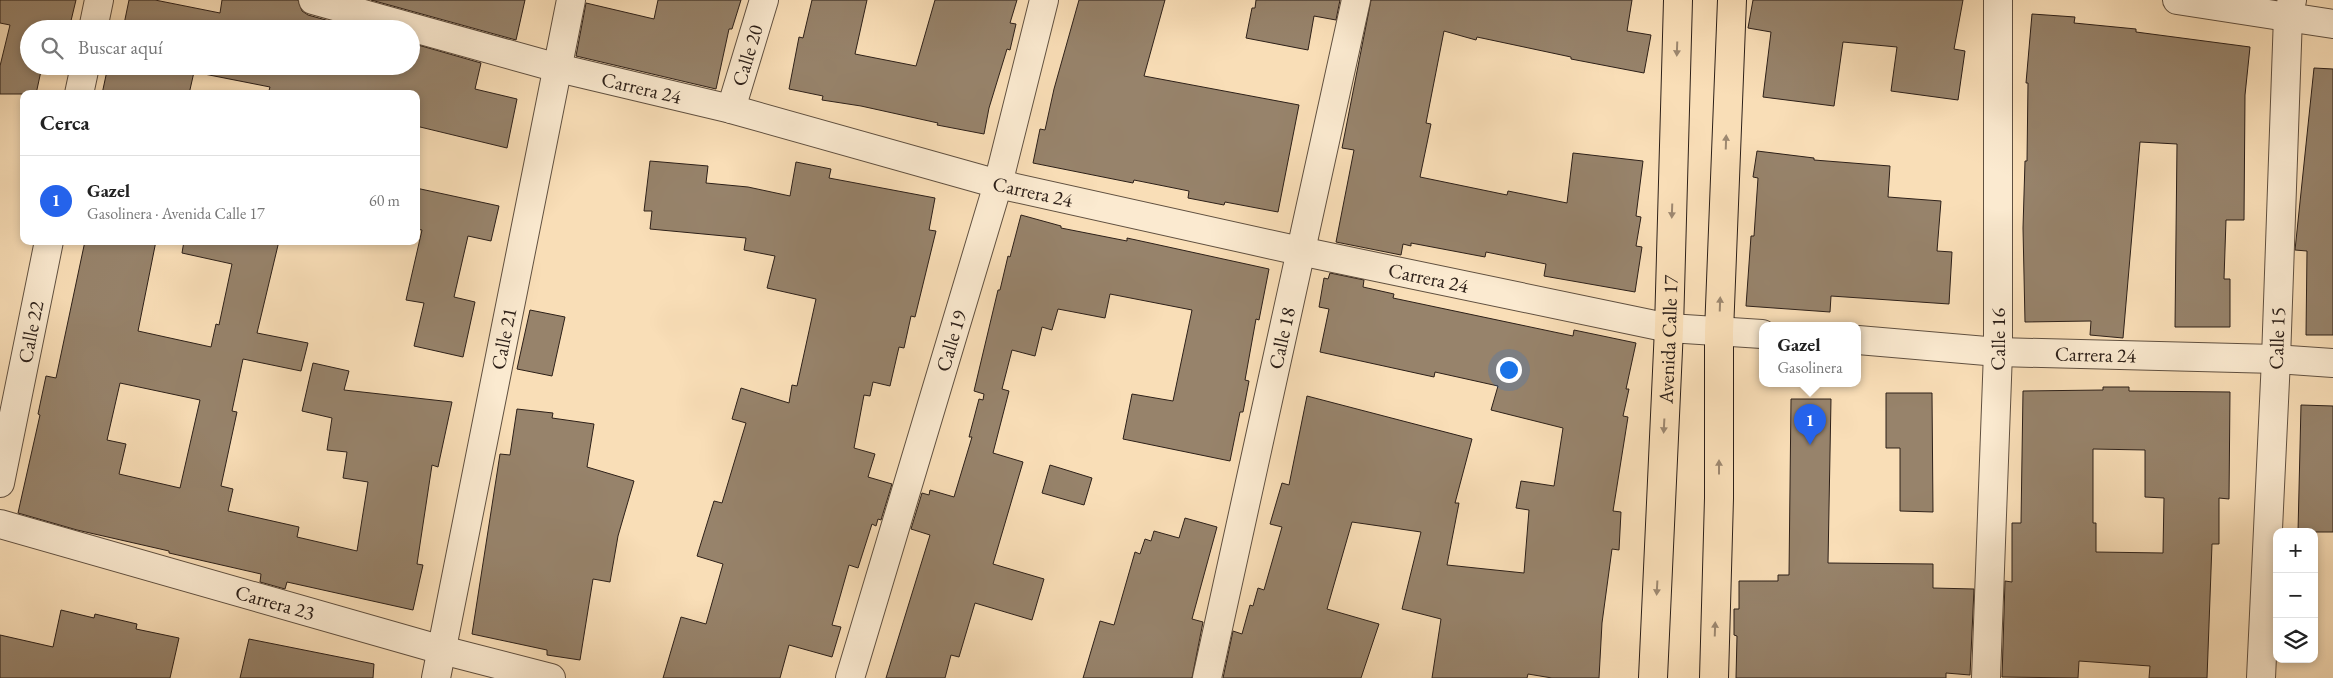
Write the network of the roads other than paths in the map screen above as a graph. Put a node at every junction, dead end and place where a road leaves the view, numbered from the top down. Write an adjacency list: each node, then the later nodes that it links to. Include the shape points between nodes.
1 (98, 0): 12 (street)
2 (313, 0): 13 (street, Carrera 24)
3 (572, 0): 16 (street, Calle 21)
4 (764, 0): 19 (street, Calle 20)
5 (1044, 0): 20 (street, Calle 19)
6 (1356, 0): 22 (street, Calle 18)
7 (1678, 0): 23 (main road, Avenida Calle 17, one-way to 23)
8 (1732, 0): 24 (main road, one-way to 8)
9 (1998, 0): 27 (street, Calle 16)
10 (2176, 0): 11 (street)
11 (2290, 8): 14 (street); 28 (street, Calle 15)
12 (95, 20)
13 (385, 20)
14 (2333, 24)
15 (420, 30): 16 (street, Carrera 24)
16 (558, 68): 19 (street, Carrera 24); 32 (street, Calle 21)
17 (83, 75): 18 (street)
18 (80, 90)
19 (731, 109): 20 (street, Carrera 24)
20 (998, 184): 22 (street, Carrera 24); 35 (street, Calle 19)
21 (48, 245): 30 (street, Calle 22)
22 (1300, 251): 23 (street, Carrera 24); 36 (street, Calle 18)
23 (1669, 328): 24 (street, Carrera 24); 37 (main road, Avenida Calle 17, one-way to 37)
24 (1719, 332): 25 (street, Carrera 24); 38 (main road, one-way to 24)
25 (1759, 334)
26 (1861, 340): 27 (street, Carrera 24)
27 (1998, 352): 28 (street, Carrera 24); 39 (street, Calle 16)
28 (2276, 358): 29 (street, Carrera 24); 40 (street, Calle 15)
29 (2333, 363)
30 (0, 483)
31 (0, 524): 32 (street, Carrera 23)
32 (442, 650): 33 (street, Calle 21); 34 (street, Carrera 23)
33 (436, 678)
34 (551, 678)
35 (850, 678)
36 (1207, 678)
37 (1653, 678)
38 (1714, 678)
39 (1986, 678)
40 (2260, 678)

